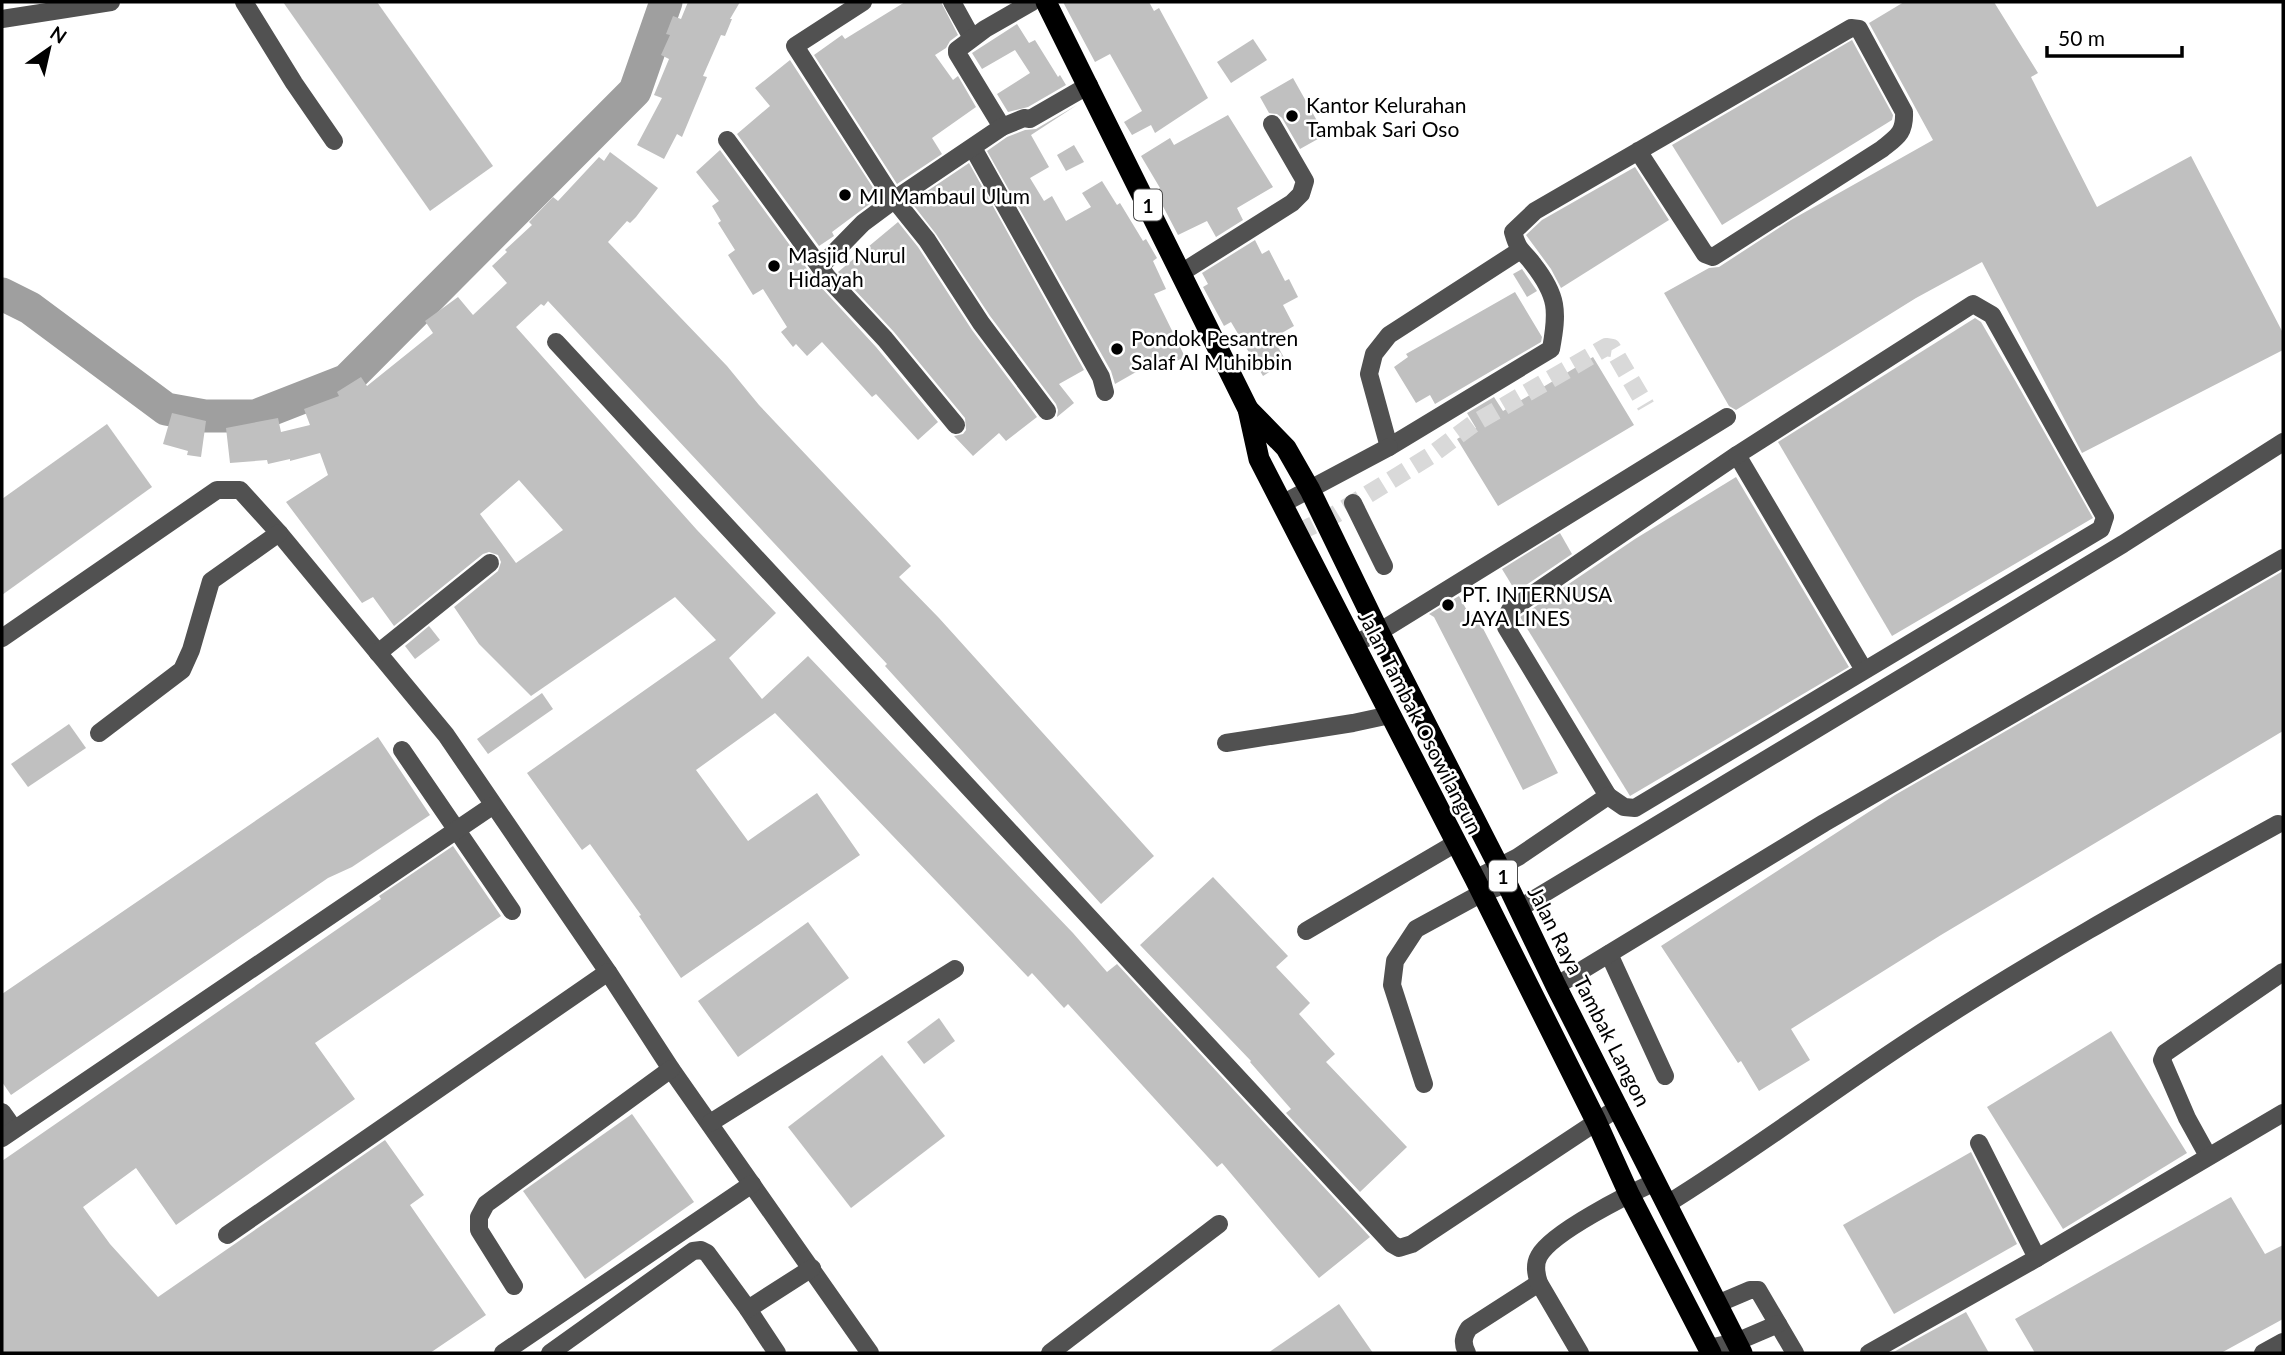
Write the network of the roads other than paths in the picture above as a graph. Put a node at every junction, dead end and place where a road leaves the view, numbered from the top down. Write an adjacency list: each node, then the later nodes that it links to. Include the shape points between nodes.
1 (111, 2): 7 (street)
2 (244, 2): 13 (street)
3 (863, 2): 16 (street, via 795,46)
4 (952, 2): 8 (street)
5 (1032, 2): 8 (street)
6 (1046, 2): 9 (highway, 1)
7 (2, 19)
8 (972, 38): 11 (street, via 957,53)
9 (1089, 85): 11 (street, via 1030,119); 19 (highway, 1)
10 (1272, 124): 19 (street, via 1305,181 1301,194)
11 (1002, 127): 14 (street)
12 (727, 140): 18 (street)
13 (334, 141)
14 (973, 148): 16 (street); 21 (street, via 1101,376)
15 (1638, 151): 15 (street, via 1705,254 1713,257 1882,149 1905,125 1904,112 1855,27); 17 (street, via 1535,211 1513,232)
16 (894, 200): 18 (street, via 863,223); 23 (street)
17 (1519, 250): 27 (street, via 1389,335 1374,354 1369,374); 27 (street, via 1553,295 1557,317 1551,349)
18 (820, 267): 25 (street)
19 (1181, 273): 22 (highway, 1)
20 (556, 342): 66 (street, via 1392,1244 1399,1248 1412,1244)
21 (1105, 392)
22 (1248, 409): 29 (highway, Jalan Raya Tambak Langon / 1, via 1286,448); 31 (highway, Jalan Tambak Osowilangun / 1, via 1259,459)
23 (1047, 411)
24 (1727, 417): 36 (street)
25 (956, 425)
26 (2283, 442): 52 (street, via 2123,544)
27 (1389, 447): 29 (street)
28 (1737, 455): 40 (street); 40 (street, via 1973,304 1992,315 2105,517 2101,529); 45 (street, via 1507,614 1506,627)
29 (1310, 490): 31 (street); 36 (highway, Jalan Raya Tambak Langon / 1)
30 (1353, 503): 35 (street)
31 (1282, 504): 38 (highway, Jalan Tambak Osowilangun / 1)
32 (279, 533): 37 (street, via 240,490 217,489); 39 (street); 42 (street, via 211,581 182,670)
33 (2283, 558): 55 (street, via 1824,823)
34 (490, 564): 39 (street)
35 (1384, 566)
36 (1379, 632): 38 (street); 50 (highway, Jalan Raya Tambak Langon / 1)
37 (2, 638)
38 (1354, 644): 41 (highway, Jalan Tambak Osowilangun / 1)
39 (378, 653): 46 (street, via 446,735)
40 (1864, 670): 45 (street, via 1634,808)
41 (1391, 715): 43 (street); 49 (highway, Jalan Tambak Osowilangun / 1)
42 (99, 733)
43 (1226, 743)
44 (402, 750): 48 (street)
45 (1608, 796): 50 (street, via 1518,857)
46 (492, 806): 48 (street); 57 (street)
47 (2278, 824): 74 (street, via 2100,922 1905,1043)
48 (458, 829): 53 (street); 68 (street)
49 (1456, 843): 51 (highway, Jalan Tambak Osowilangun / 1); 54 (street)
50 (1503, 875): 51 (street); 52 (highway, Jalan Raya Tambak Langon / 1)
51 (1478, 886): 62 (street, via 1416,929 1395,961 1392,985); 66 (highway, Jalan Tambak Osowilangun / 1)
52 (1518, 909): 59 (highway, Jalan Raya Tambak Langon / 1)
53 (512, 911)
54 (1306, 931)
55 (1609, 954): 59 (street); 61 (street)
56 (955, 969): 67 (street)
57 (608, 972): 60 (street); 76 (street)
58 (2283, 972): 70 (street, via 2165,1053 2162,1060)
59 (1556, 986): 63 (highway, Jalan Raya Tambak Langon / 1)
60 (671, 1069): 67 (street); 80 (street, via 486,1204 479,1230)
61 (1665, 1076)
62 (1424, 1084)
63 (1619, 1107): 66 (street); 71 (highway, Jalan Raya Tambak Langon / 1)
64 (2, 1112): 68 (street)
65 (2283, 1113): 70 (street)
66 (1596, 1121): 73 (highway, Jalan Tambak Osowilangun / 1)
67 (710, 1123): 72 (street)
68 (8, 1134)
69 (1979, 1143): 77 (street)
70 (2208, 1156): 77 (street)
71 (1655, 1182): 73 (street); 74 (highway, Jalan Raya Tambak Langon / 1)
72 (752, 1184): 78 (street); 87 (street)
73 (1629, 1194): 79 (street, via 1557,1238 1539,1256); 86 (highway, Jalan Tambak Osowilangun / 1)
74 (1667, 1204): 81 (highway, Jalan Raya Tambak Langon / 1)
75 (1219, 1224): 91 (street)
76 (227, 1234)
77 (2036, 1258): 95 (street)
78 (812, 1268): 82 (street); 90 (street)
79 (1539, 1283): 92 (street, via 1469,1328 1463,1345); 93 (street)
80 (514, 1286)
81 (1717, 1304): 83 (street, via 1758,1290); 85 (highway, Jalan Raya Tambak Langon / 1)
82 (748, 1310): 88 (street, via 708,1253 693,1251); 89 (street)
83 (1778, 1324): 85 (street); 94 (street)
84 (2283, 1342): 96 (street)
85 (1739, 1348): 86 (street)
86 (1710, 1351)
87 (503, 1353)
88 (550, 1353)
89 (777, 1353)
90 (870, 1353)
91 (1050, 1353)
92 (1467, 1353)
93 (1580, 1353)
94 (1795, 1353)
95 (1869, 1353)
96 (2263, 1353)

